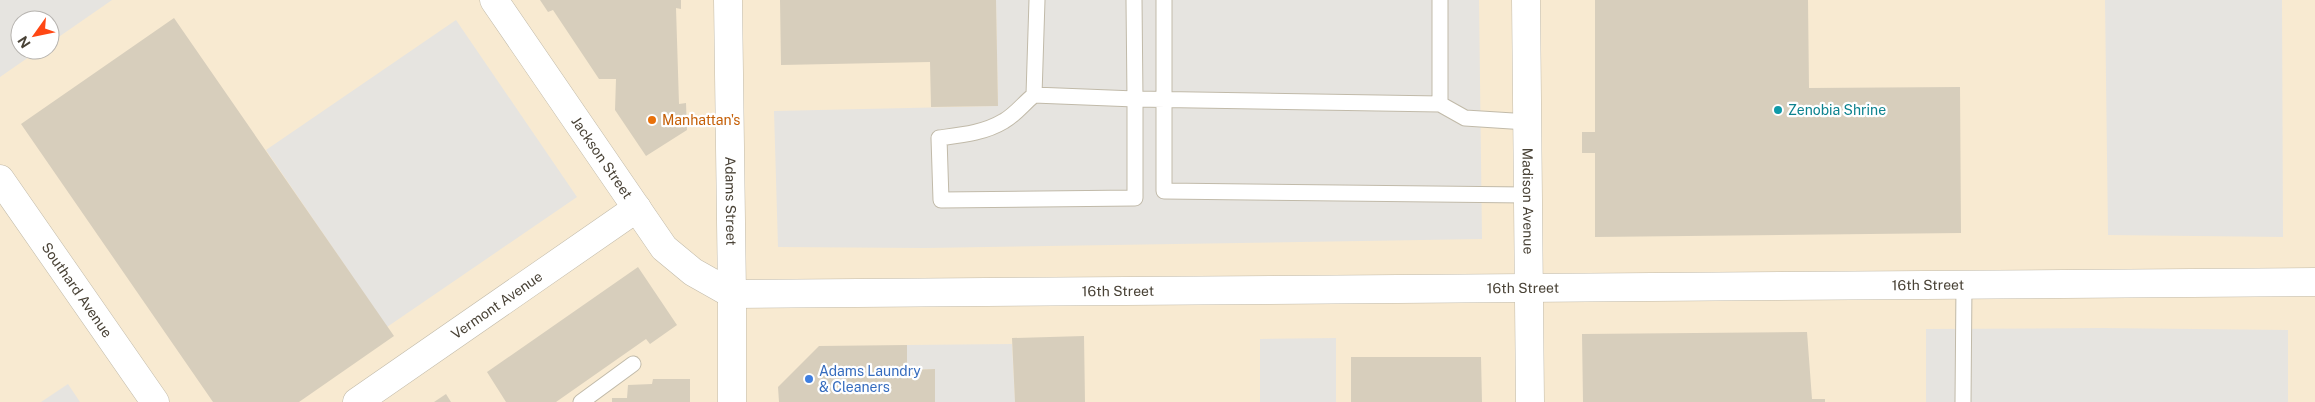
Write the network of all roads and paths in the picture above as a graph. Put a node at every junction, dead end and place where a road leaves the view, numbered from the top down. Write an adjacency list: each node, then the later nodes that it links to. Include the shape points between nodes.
1 (494, 0): 15 (street, Jackson Street)
2 (728, 0): 19 (street, Adams Street)
3 (1036, 0): 8 (lane)
4 (1134, 0): 10 (lane)
5 (1164, 0): 9 (lane)
6 (1440, 0): 11 (lane)
7 (1526, 0): 12 (street, Madison Avenue)
8 (1034, 95): 10 (lane); 10 (lane, via 1005,120 989,128 939,138 941,200 1135,198)
9 (1164, 98): 10 (lane); 11 (lane); 14 (lane, via 1164,191)
10 (1135, 99)
11 (1440, 104): 12 (lane, via 1465,118)
12 (1528, 122): 14 (street, Madison Avenue)
13 (0, 179): 21 (street, Southard Avenue)
14 (1528, 195): 18 (street, Madison Avenue)
15 (637, 208): 19 (street, Jackson Street, via 664,248 693,272); 22 (street, Vermont Avenue)
16 (2315, 282): 17 (street, 16th Street)
17 (1964, 284): 18 (street, 16th Street); 26 (lane)
18 (1530, 288): 19 (street, 16th Street); 25 (street, Madison Avenue)
19 (732, 294): 24 (street, Adams Street)
20 (633, 364): 23 (lane)
21 (155, 402)
22 (357, 402)
23 (581, 402)
24 (732, 402)
25 (1530, 402)
26 (1963, 402)

